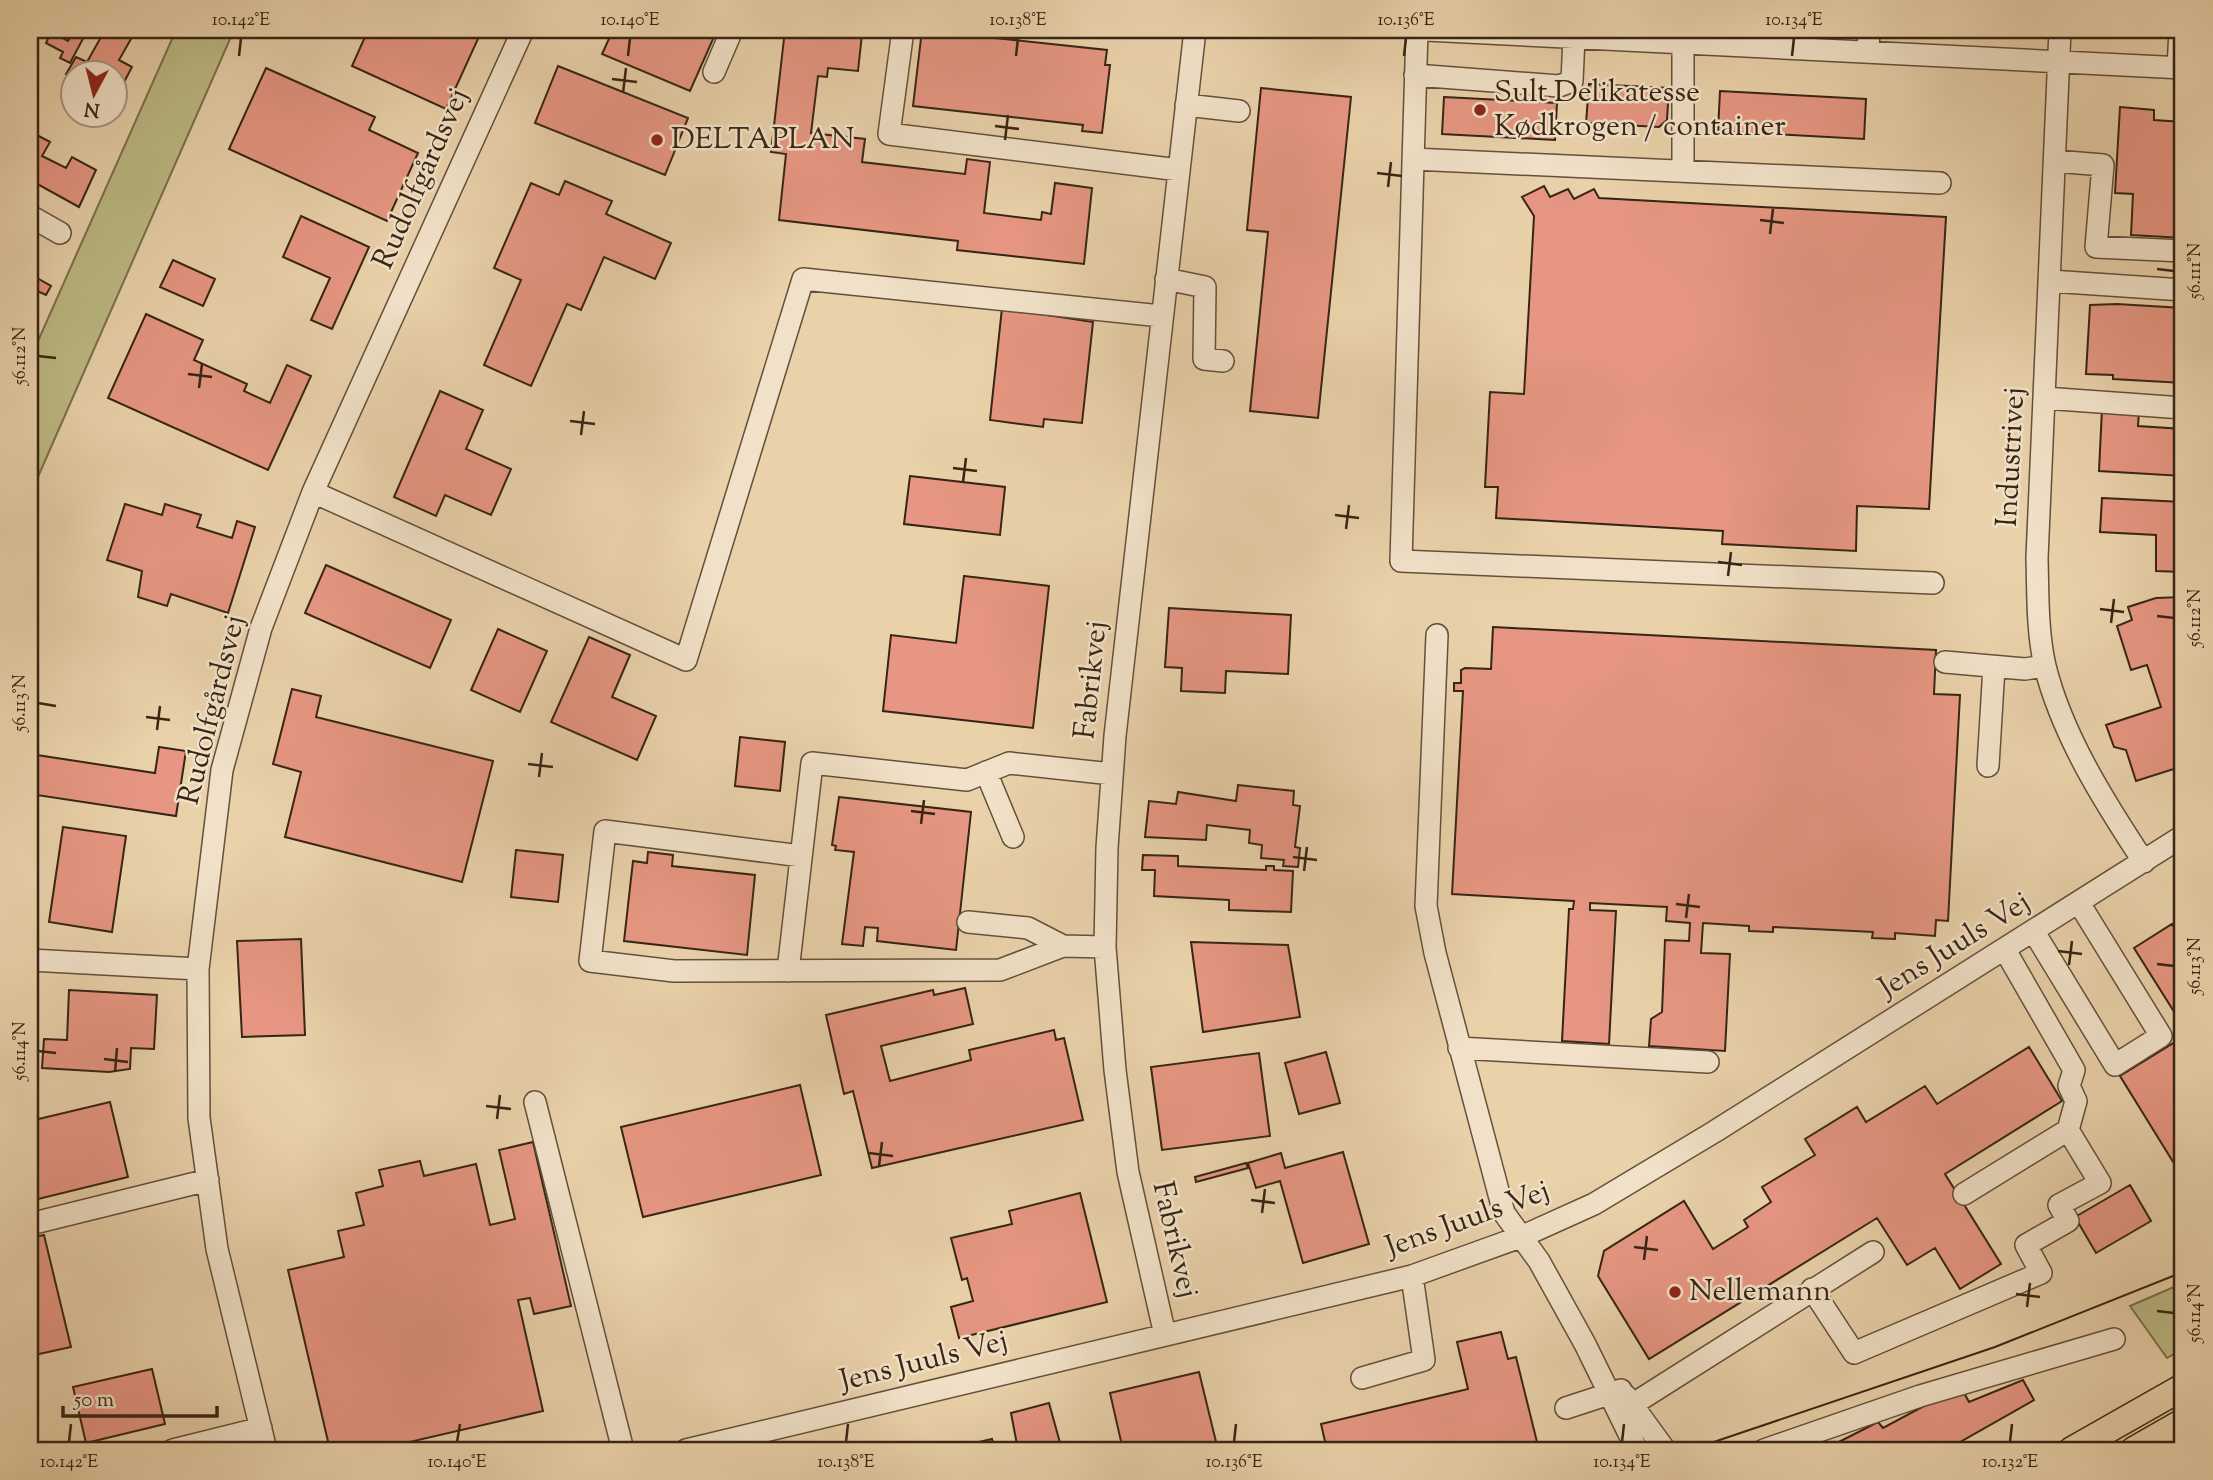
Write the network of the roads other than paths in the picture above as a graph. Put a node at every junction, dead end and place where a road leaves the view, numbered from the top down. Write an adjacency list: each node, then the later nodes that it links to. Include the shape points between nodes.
1 (523, 30): 35 (street, Rudolfgårdsvej)
2 (732, 30): 16 (street)
3 (903, 30): 22 (street, via 889,134)
4 (1195, 30): 18 (street, Fabrikvej)
5 (1416, 30): 17 (street)
6 (1426, 30): 10 (street)
7 (1869, 30): 13 (street)
8 (2060, 30): 14 (street, Industrivej)
9 (2180, 30): 15 (street)
10 (1456, 31): 11 (street)
11 (1574, 37): 12 (street); 17 (street, via 1572,81 1559,86)
12 (1683, 42): 13 (street); 23 (street)
13 (1868, 51): 14 (street)
14 (2060, 62): 15 (street); 21 (street, Industrivej)
15 (2180, 68)
16 (714, 72)
17 (1415, 75): 20 (street)
18 (1186, 105): 19 (street); 22 (street, Fabrikvej)
19 (1239, 111)
20 (1413, 159): 23 (street); 36 (street, via 1401,561)
21 (2055, 161): 27 (street, via 2103,165 2096,247); 29 (street, Industrivej)
22 (1179, 170): 28 (street, Fabrikvej)
23 (1684, 171): 24 (street)
24 (1940, 183)
25 (30, 216): 26 (street)
26 (60, 233)
27 (2183, 251)
28 (1166, 279): 31 (street, Fabrikvej); 32 (street, via 1205,287 1204,359)
29 (2050, 281): 30 (street); 33 (street, Industrivej)
30 (2183, 290)
31 (1161, 316): 35 (street, via 803,279 686,660); 43 (street, Fabrikvej)
32 (1223, 361)
33 (2044, 398): 34 (street); 39 (street, Industrivej, via 2036,558)
34 (2183, 408)
35 (313, 492): 55 (street, Rudolfgårdsvej, via 261,628 222,771)
36 (1933, 583)
37 (1437, 635): 57 (street, via 1426,906)
38 (1945, 662): 40 (street)
39 (2045, 666): 40 (street); 47 (street, Industrivej, via 2099,793)
40 (1994, 667): 41 (street)
41 (1988, 766)
42 (986, 772): 43 (street, via 1009,764); 45 (street); 46 (street, via 967,780 813,763)
43 (1112, 775): 52 (street, Fabrikvej)
44 (2183, 836): 47 (street, Jens Juuls Vej)
45 (1013, 837)
46 (802, 856): 56 (street); 56 (street, via 605,831 590,961 674,971)
47 (2144, 862): 48 (street, Jens Juuls Vej)
48 (2079, 903): 50 (street, Jens Juuls Vej); 50 (street, via 2161,1036 2115,1065)
49 (968, 922): 51 (street, via 1028,928)
50 (2034, 932): 53 (street, Jens Juuls Vej)
51 (1063, 946): 52 (street); 56 (street, via 1000,970)
52 (1105, 947): 68 (street, Fabrikvej, via 1128,1172)
53 (2005, 950): 60 (street, via 2074,1070 2069,1086 2076,1101); 64 (street, Jens Juuls Vej, via 1594,1204)
54 (30, 960): 55 (street)
55 (198, 969): 61 (street, Rudolfgårdsvej, via 199,1118)
56 (788, 971)
57 (1459, 1048): 58 (street); 64 (street, via 1504,1213)
58 (1708, 1062)
59 (535, 1102): 79 (street)
60 (2068, 1130): 62 (street); 67 (street, via 2100,1183 2059,1205 2068,1221 2026,1245 2041,1273 1854,1353)
61 (208, 1180): 63 (street); 75 (street, Rudolfgårdsvej, via 217,1249)
62 (1964, 1194)
63 (30, 1224)
64 (1523, 1236): 66 (street, Jens Juuls Vej); 72 (street)
65 (1873, 1252): 67 (street)
66 (1412, 1276): 68 (street, Jens Juuls Vej); 70 (street, via 1424,1360)
67 (1812, 1289): 72 (street)
68 (1165, 1335): 80 (street, Jens Juuls Vej)
69 (2114, 1339): 83 (street, via 1920,1396)
70 (1362, 1378)
71 (2183, 1387): 84 (main road)
72 (1620, 1400): 73 (street); 81 (street); 82 (street)
73 (1566, 1408)
74 (2183, 1422): 85 (main road)
75 (261, 1428): 76 (street); 78 (street, Rudolfgårdsvej)
76 (201, 1447): 77 (street)
77 (173, 1450)
78 (266, 1450)
79 (623, 1450)
80 (686, 1450)
81 (1637, 1450)
82 (1665, 1450)
83 (1764, 1450)
84 (2072, 1450)
85 (2134, 1450)

